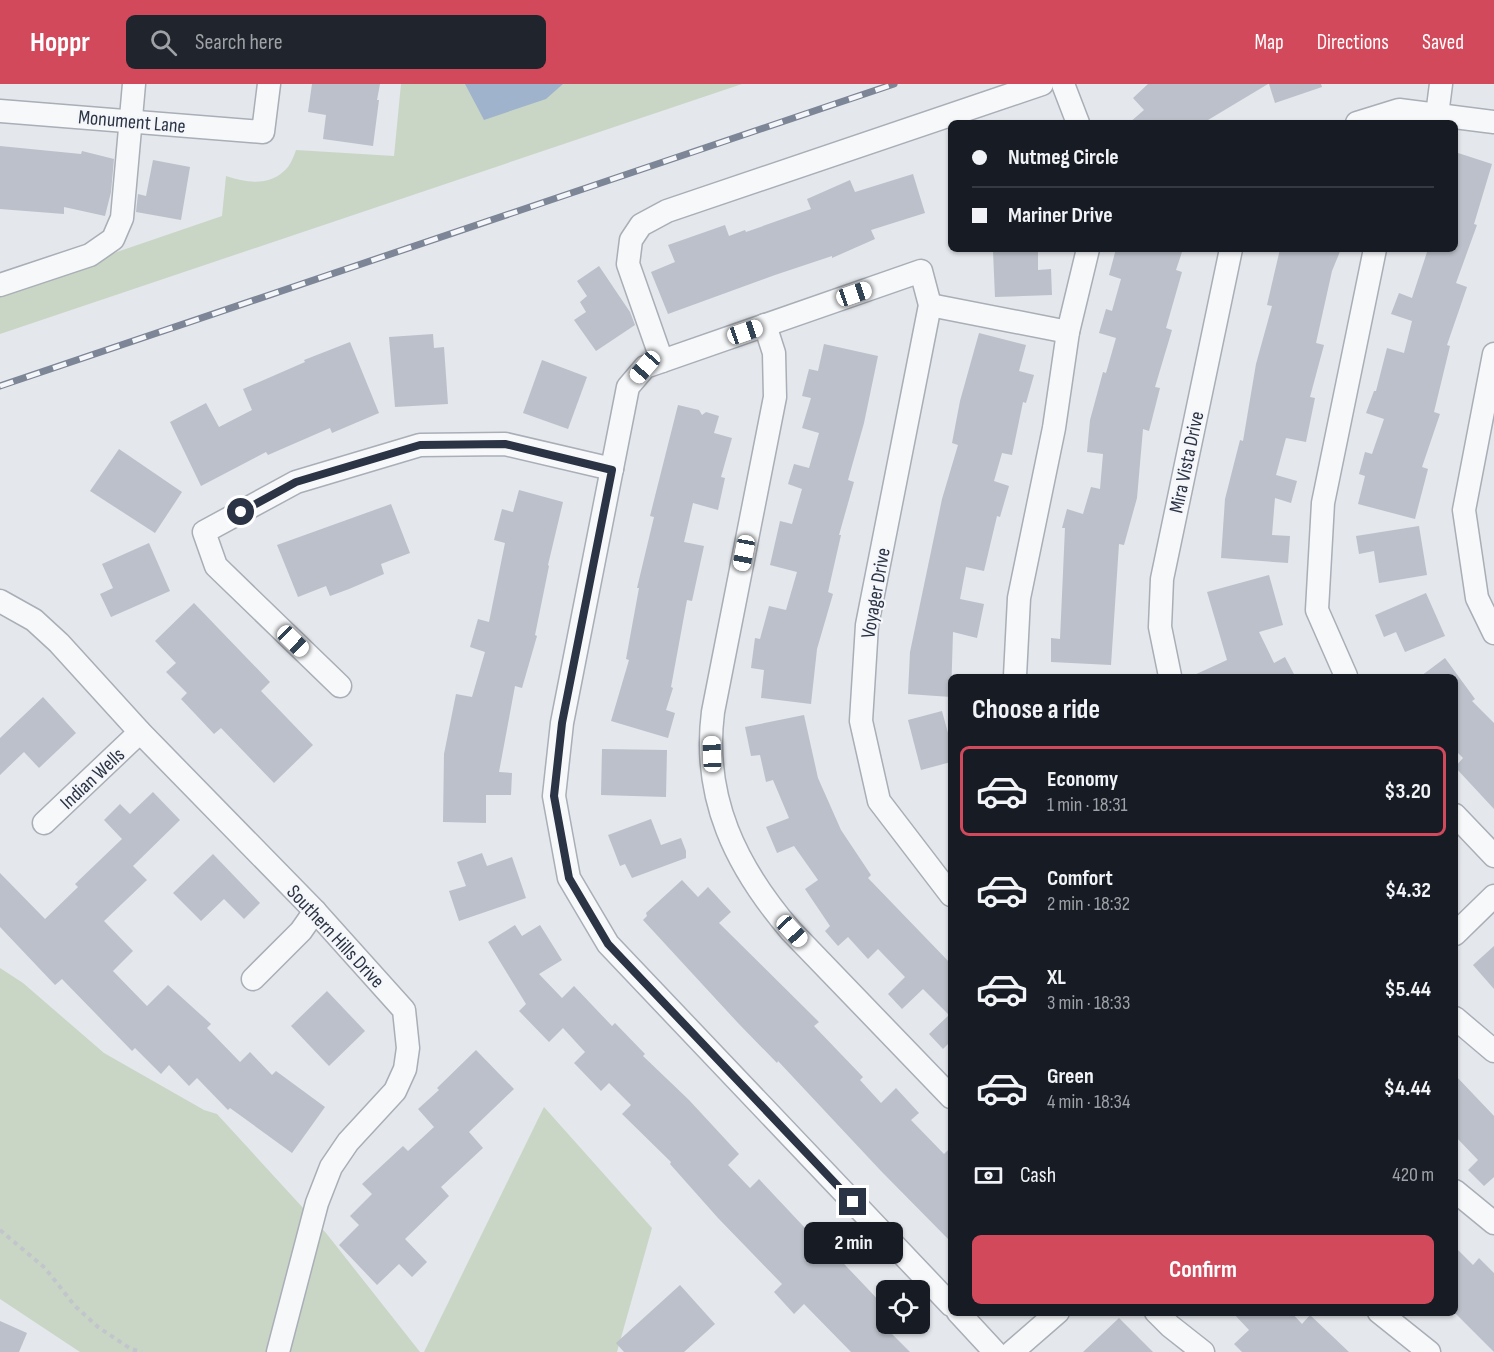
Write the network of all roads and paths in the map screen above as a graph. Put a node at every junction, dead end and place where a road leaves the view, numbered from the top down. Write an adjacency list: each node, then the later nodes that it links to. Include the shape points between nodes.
1 (134, 84): 11 (street)
2 (269, 84): 11 (street, Monument Lane, via 264,132)
3 (1042, 84): 21 (street, via 667,211 641,225 631,240 628,264)
4 (1063, 84): 9 (street)
5 (1441, 84): 7 (street)
6 (0, 111): 11 (street, Monument Lane)
7 (1437, 115): 8 (street); 12 (street)
8 (1398, 116): 10 (street)
9 (1077, 120)
10 (1375, 120)
11 (130, 121): 16 (street, via 122,218 113,239 90,255)
12 (1494, 122)
13 (1087, 252): 19 (street)
14 (1229, 252): 26 (street, Mira Vista Drive, via 1162,579 1160,627)
15 (1374, 252): 27 (street, via 1323,503 1317,610)
16 (0, 285)
17 (930, 305): 18 (street, Voyager Drive, via 921,271); 19 (street); 33 (street, Voyager Drive, via 867,625 861,721 879,801)
18 (765, 325): 21 (street); 40 (street, via 775,360 775,397 713,712 715,786 730,838 768,903)
19 (1068, 332): 25 (street, via 1054,428 1019,598)
20 (1494, 354): 24 (street, via 1464,510 1477,598)
21 (654, 364): 22 (street, via 628,387)
22 (612, 470): 28 (street, via 505,444 420,445 296,482 204,532 216,566); 44 (street, via 562,723 554,796 569,878 608,944)
23 (0, 601): 29 (street, Southern Hills Drive, via 34,620 59,643)
24 (1494, 633)
25 (1015, 674)
26 (1170, 674)
27 (1345, 674)
28 (340, 686)
29 (140, 732): 31 (street, Indian Wells); 35 (street, Southern Hills Drive)
30 (1458, 818): 32 (street)
31 (44, 823)
32 (1494, 856)
33 (948, 891)
34 (1494, 896): 36 (street)
35 (315, 911): 37 (street, via 301,932); 50 (street, Southern Hills Drive, via 404,1010 408,1048 405,1069 395,1091 348,1142 331,1167 317,1203)
36 (1458, 931)
37 (253, 979)
38 (1458, 1021): 39 (street)
39 (1494, 1051)
40 (948, 1094)
41 (1458, 1193): 42 (street)
42 (1494, 1222)
43 (0, 1230): 49 (path, via 45,1268 75,1306 98,1327)
44 (948, 1302)
45 (962, 1316): 51 (street)
46 (1053, 1316): 52 (street)
47 (1160, 1316): 53 (street)
48 (1384, 1316): 54 (street)
49 (142, 1352)
50 (278, 1352)
51 (995, 1352)
52 (1012, 1352)
53 (1203, 1352)
54 (1429, 1352)

